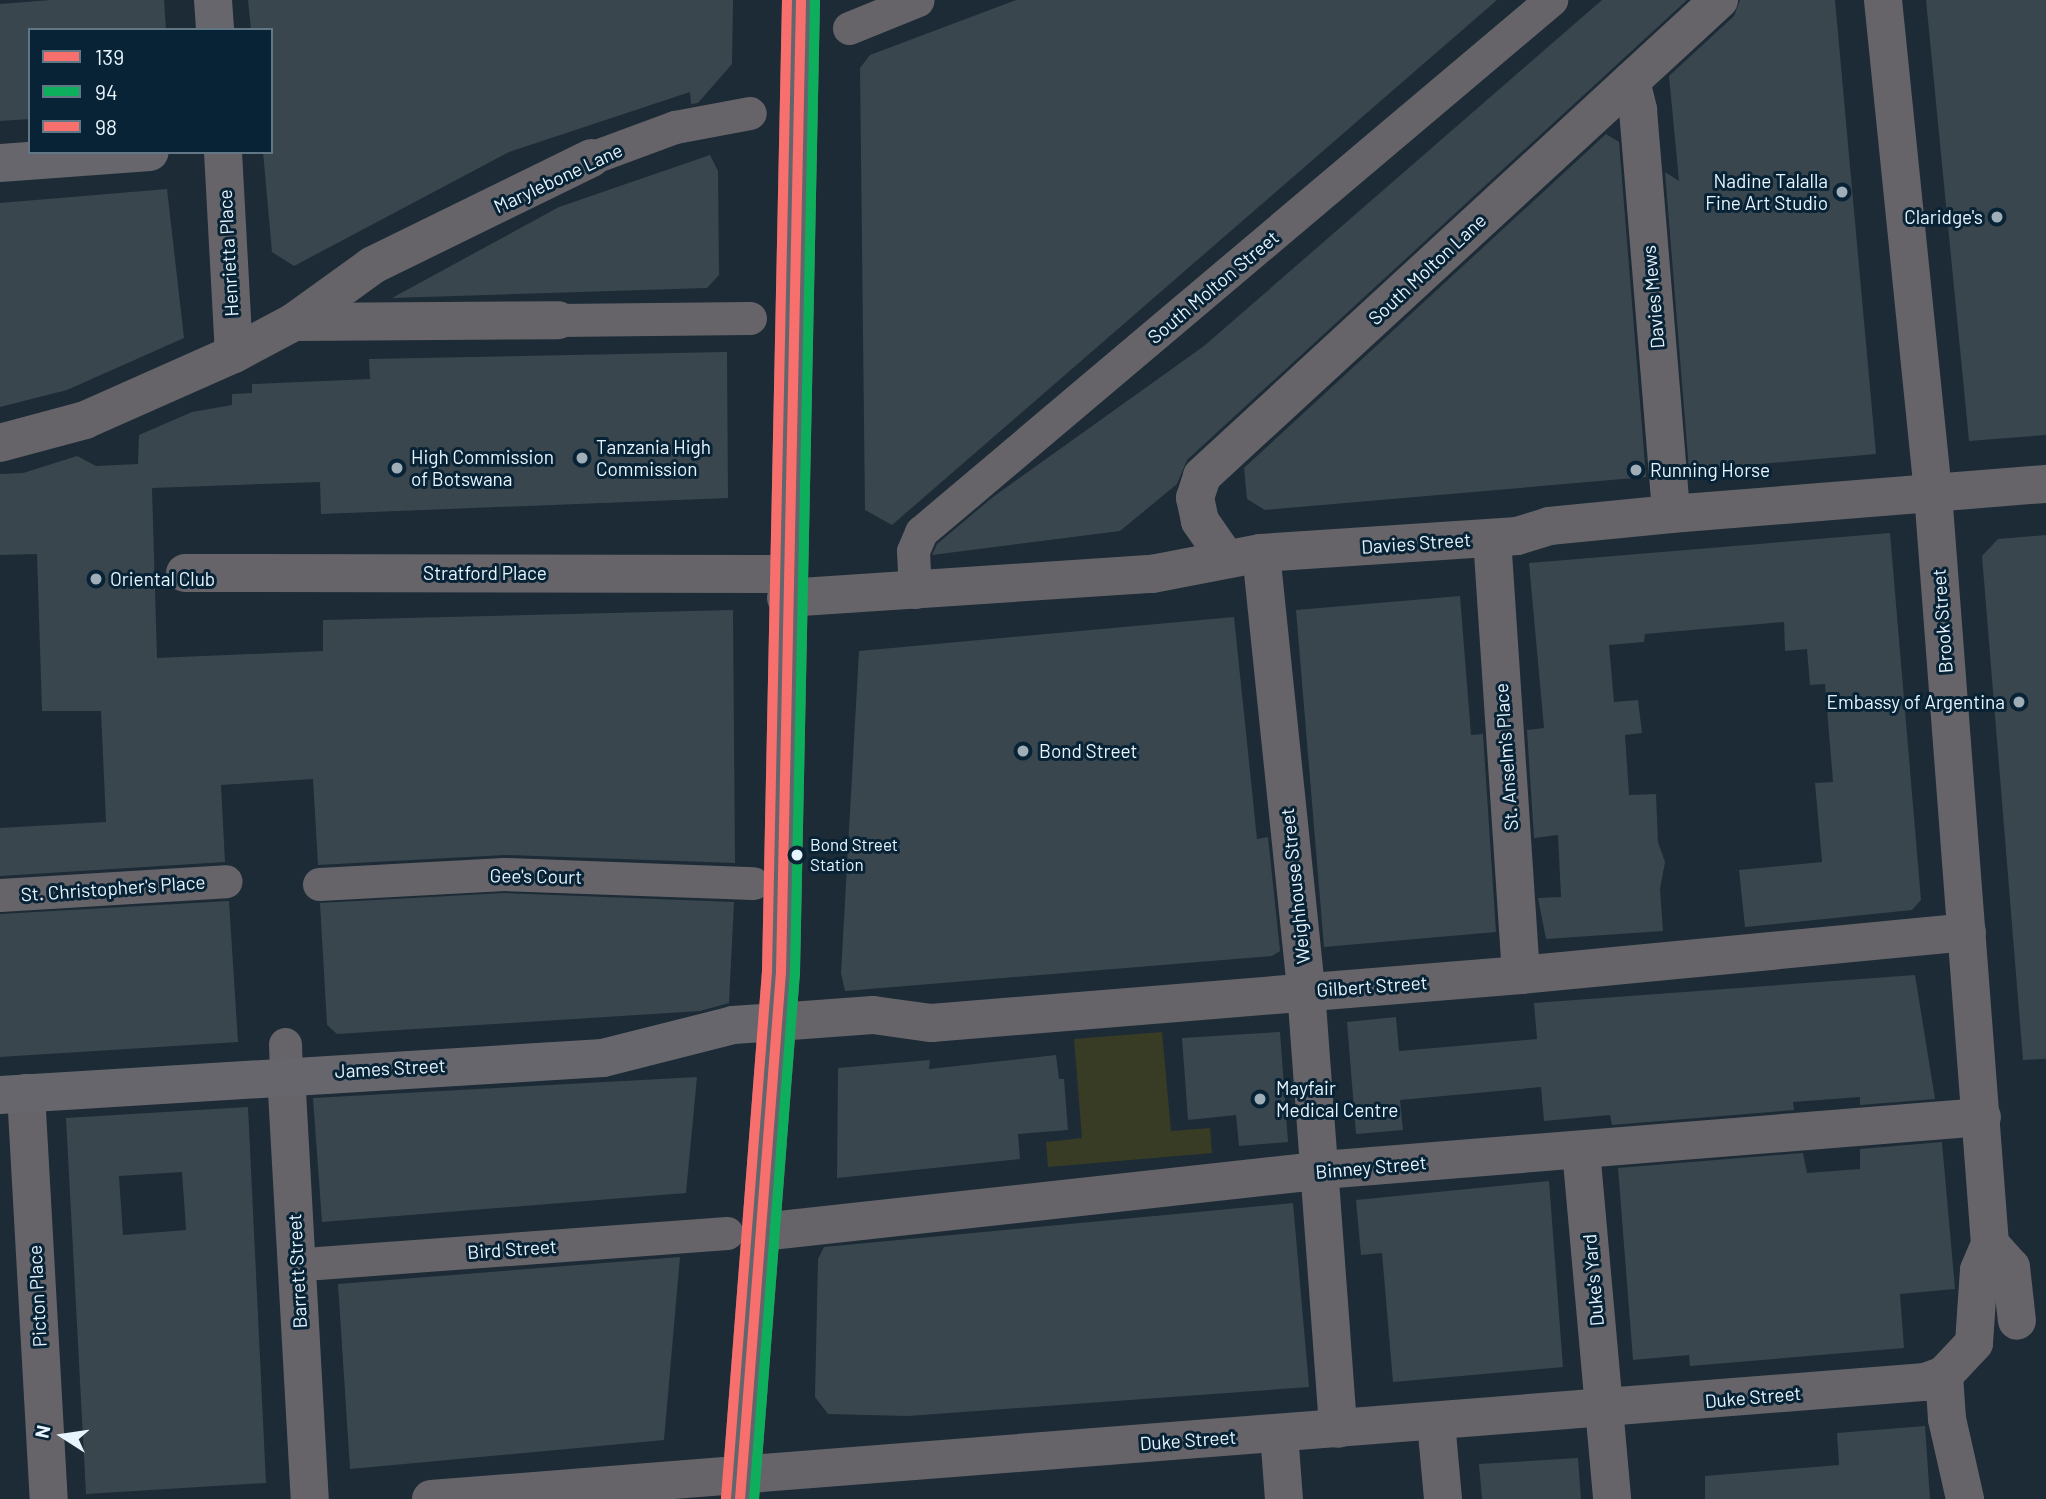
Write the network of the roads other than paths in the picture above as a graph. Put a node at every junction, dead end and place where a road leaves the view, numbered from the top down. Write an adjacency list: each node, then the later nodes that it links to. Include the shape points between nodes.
1 (213, 0): 7 (main road)
2 (801, 0): 28 (main road)
3 (918, 0): 8 (street)
4 (1551, 0): 29 (street, South Molton Street, via 921,532 913,551)
5 (1719, 0): 9 (street, South Molton Lane)
6 (1884, 0): 23 (street, Brook Street)
7 (215, 28)
8 (849, 28)
9 (1630, 81): 24 (street, Davies Mews, via 1637,104); 26 (street, South Molton Lane, via 1202,476 1195,498 1199,522)
10 (750, 113): 13 (street, Marylebone Lane, via 675,127)
11 (123, 154): 14 (main road)
12 (223, 154): 20 (street, Henrietta Place)
13 (591, 158): 15 (street, Marylebone Lane)
14 (0, 163)
15 (373, 265): 18 (street, Marylebone Lane); 19 (street)
16 (750, 318): 17 (street, Marylebone Lane)
17 (558, 320): 19 (street, Marylebone Lane)
18 (294, 322): 19 (street, Marylebone Lane); 20 (street, Marylebone Lane)
19 (384, 324)
20 (234, 354): 21 (street, Marylebone Lane, via 85,420)
21 (0, 443)
22 (2046, 484): 23 (street, Davies Street)
23 (1933, 493): 24 (street, Davies Street); 34 (street, Brook Street)
24 (1671, 514): 25 (street, Davies Street)
25 (1492, 538): 26 (street, Davies Street); 35 (street, St. Anselm's Place)
26 (1243, 555): 29 (street, Davies Street, via 1152,574); 36 (street, Weighhouse Street)
27 (185, 573): 28 (street, Stratford Place)
28 (786, 586): 29 (street, Davies Street); 37 (main road)
29 (915, 592)
30 (226, 881): 33 (street, St. Christopher's Place)
31 (753, 883): 32 (street, Gee's Court, via 504,873)
32 (319, 884)
33 (0, 895)
34 (1967, 932): 35 (street, Gilbert Street); 40 (street, Brook Street)
35 (1521, 975): 36 (street, Gilbert Street)
36 (1306, 990): 37 (street, Gilbert Street, via 932,1023 873,1015); 42 (street, Weighhouse Street)
37 (777, 1022): 38 (main road, James Street, via 733,1025 603,1058); 43 (main road)
38 (286, 1059): 39 (main road, James Street); 45 (street, Barrett Street)
39 (13, 1094): 54 (street, Picton Place)
40 (1982, 1117): 41 (street, Binney Street); 44 (street, Brook Street)
41 (1581, 1150): 42 (street, Binney Street); 49 (street, Duke's Yard)
42 (1319, 1172): 43 (street, Binney Street); 51 (street, Weighhouse Street)
43 (744, 1232): 45 (street, Bird Street); 53 (main road)
44 (1990, 1244): 46 (street, via 2011,1267); 47 (street, Brook Street, via 1979,1270)
45 (308, 1264): 55 (street, Barrett Street)
46 (2031, 1324): 47 (street)
47 (1974, 1343): 48 (street)
48 (1944, 1375): 49 (street, Duke Street, via 1925,1382); 60 (street, via 1947,1419)
49 (1605, 1410): 50 (street, Duke Street); 59 (street, Duke's Yard)
50 (1436, 1422): 51 (street, Duke Street); 58 (street)
51 (1338, 1429): 52 (street, Duke Street)
52 (1279, 1433): 53 (street, Duke Street); 57 (street)
53 (741, 1486): 56 (street, Duke Street)
54 (49, 1499)
55 (310, 1499)
56 (430, 1499)
57 (1284, 1499)
58 (1443, 1499)
59 (1612, 1499)
60 (1965, 1499)

